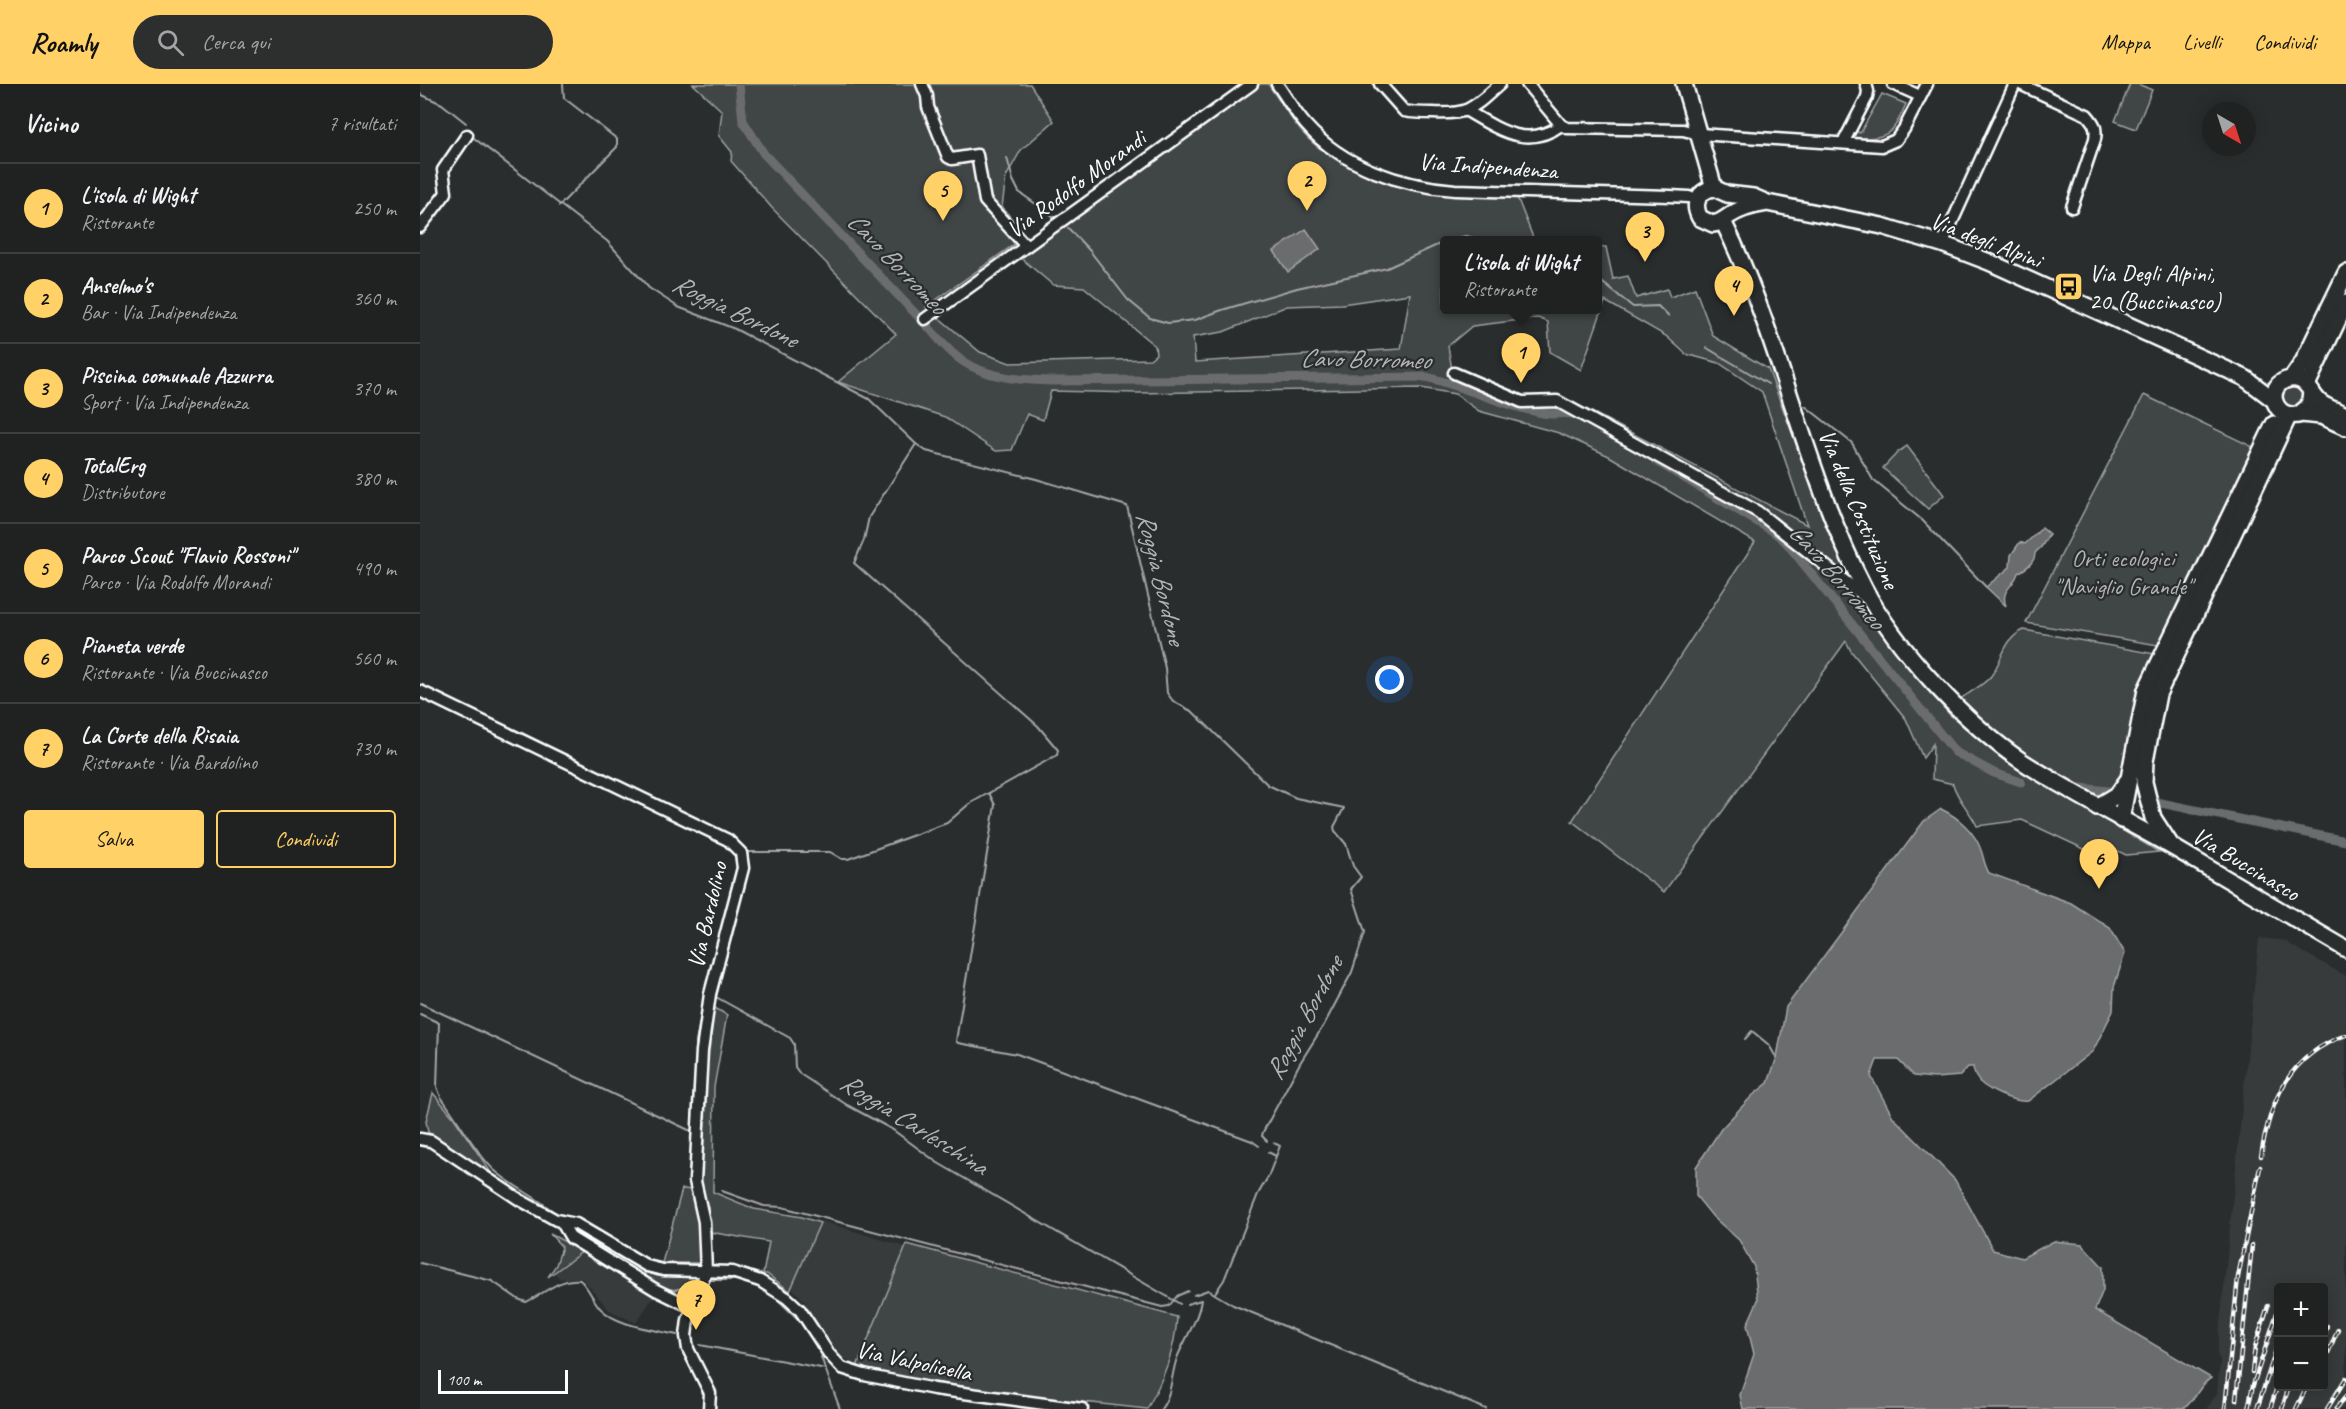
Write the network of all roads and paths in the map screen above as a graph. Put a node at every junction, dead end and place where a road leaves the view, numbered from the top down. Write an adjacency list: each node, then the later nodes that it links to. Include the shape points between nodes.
1 (922, 84): 26 (street, via 948,157 977,155 985,201)
2 (1252, 84): 26 (street, Via Rodolfo Morandi)
3 (1277, 84): 20 (street, Via Indipendenza, via 1320,139 1346,157 1393,178 1455,190)
4 (1380, 84): 14 (street, via 1399,107 1410,112)
5 (1500, 84): 14 (street)
6 (1527, 84): 15 (street)
7 (1684, 84): 16 (street)
8 (1866, 84): 18 (street, via 1867,97)
9 (1893, 84): 13 (street)
10 (1927, 84): 13 (street)
11 (2015, 84): 25 (street)
12 (2020, 84): 22 (street, via 2086,115 2094,123 2095,139)
13 (1920, 96): 18 (street, via 1896,140 1882,146)
14 (1467, 111): 15 (street, via 1516,136 1542,136)
15 (1561, 125): 16 (street)
16 (1699, 134): 18 (street); 19 (street)
17 (466, 135): 24 (street, via 443,170 446,193)
18 (1843, 143)
19 (1721, 191): 20 (street, via 1703,192); 21 (street, Via degli Alpini); 23 (street, via 1731,204)
20 (1696, 200): 23 (street, via 1696,212 1705,222 1713,224)
21 (1767, 203): 23 (street); 25 (street, Via degli Alpini, via 1882,226)
22 (2072, 207)
23 (1726, 219): 37 (street, Via della Costituzione, via 1820,487)
24 (420, 227)
25 (1942, 244): 31 (street, Via degli Alpini)
26 (1026, 246): 29 (street, Via Rodolfo Morandi)
27 (2346, 273): 32 (street, via 2303,362)
28 (2346, 303): 33 (street)
29 (925, 319)
30 (1454, 374): 37 (street, via 1522,402 1557,401 1758,512)
31 (2245, 378): 32 (street, Via degli Alpini, via 2265,383); 34 (street, Via degli Alpini)
32 (2286, 381): 33 (street, via 2300,380); 34 (street, via 2275,391)
33 (2309, 389): 34 (street, via 2309,406); 35 (street, via 2323,405)
34 (2286, 410): 36 (street, Via degli Alpini, via 2320,416); 39 (street, via 2152,675); 40 (street, via 2164,678 2145,761)
35 (2346, 415)
36 (2346, 428)
37 (1873, 603): 41 (street, Via della Costituzione, via 1914,659 1984,732 2022,761)
38 (420, 691): 47 (street, Via Bardolino, via 728,840 742,855 743,868 703,1032 695,1181 704,1222)
39 (2129, 779): 41 (street, via 2117,795); 42 (street)
40 (2145, 794): 42 (street, via 2143,813); 43 (street, via 2152,818)
41 (2097, 807): 42 (street, Via della Costituzione)
42 (2126, 823): 43 (street, Via Buccinasco)
43 (2174, 848): 44 (street, Via Buccinasco)
44 (2346, 949)
45 (420, 1139): 46 (street, via 431,1141 520,1200)
46 (561, 1221): 47 (street, via 576,1224 647,1266); 48 (street, via 571,1238)
47 (706, 1272): 48 (street, Via Bardolino); 50 (street, Via Valpolicella, via 747,1275 787,1298 800,1310 835,1362 853,1373 973,1395)
48 (693, 1308): 49 (street, Via Bardolino, via 688,1320 688,1349 710,1394)
49 (709, 1409)
50 (1082, 1409)

